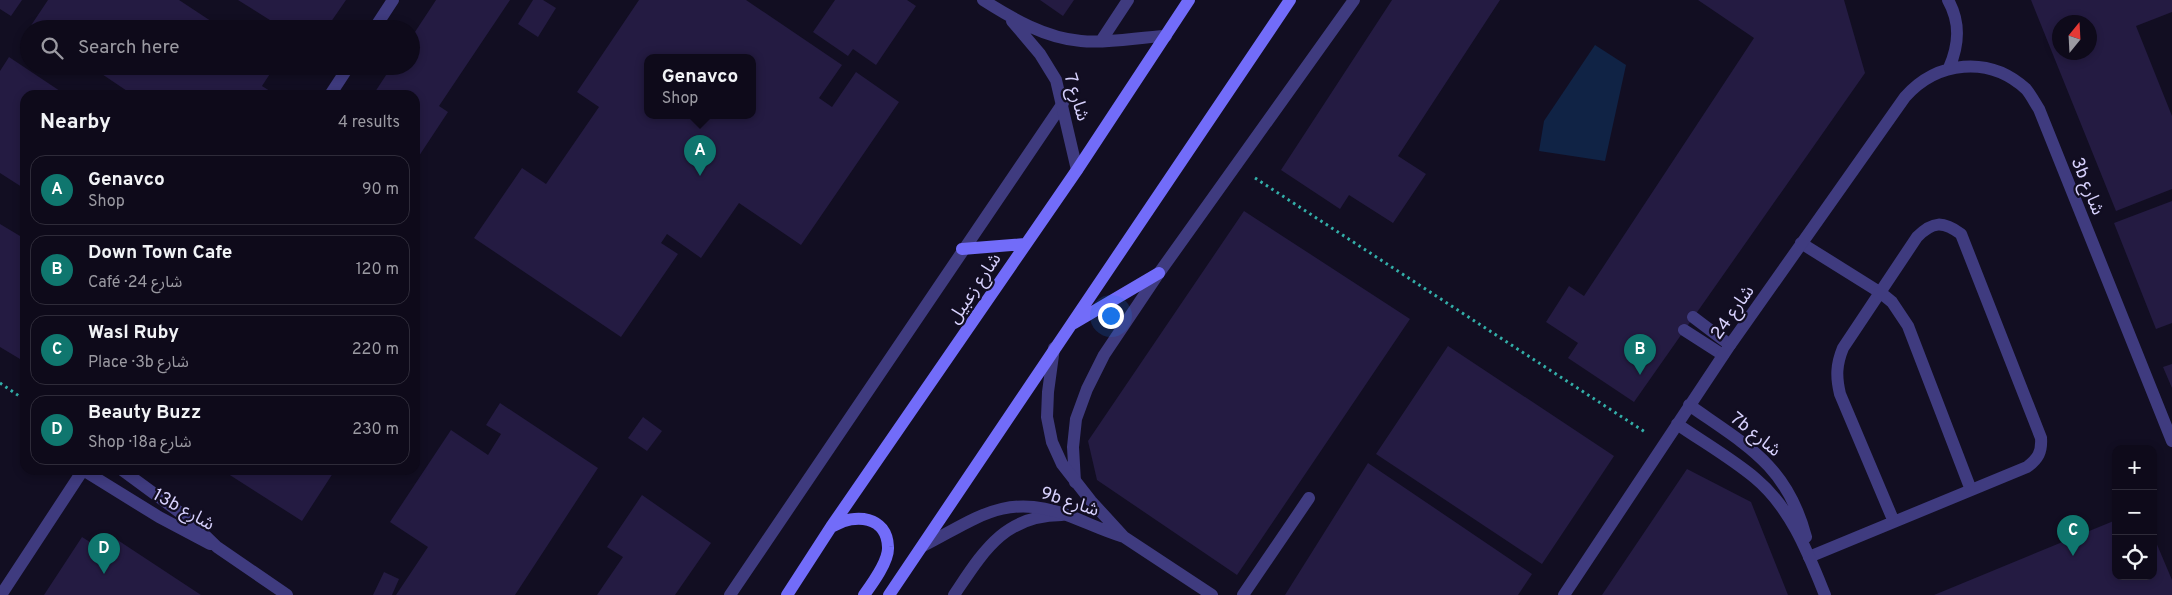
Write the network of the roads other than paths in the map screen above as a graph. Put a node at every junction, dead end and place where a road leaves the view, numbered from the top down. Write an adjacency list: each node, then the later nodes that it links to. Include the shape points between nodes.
1 (393, 0): 9 (street)
2 (983, 0): 8 (street, شارع 7)
3 (1128, 0): 11 (street)
4 (1189, 0): 10 (main road, شارع زعبيل)
5 (1290, 0): 23 (main road)
6 (1354, 0): 20 (street)
7 (1948, 0): 12 (street, via 1958,32 1955,54)
8 (1009, 17): 11 (street, شارع 7, via 1044,33 1081,41); 15 (street, شارع 7, via 1040,54 1056,80)
9 (380, 20)
10 (1166, 36): 11 (street, شارع 7); 16 (main road, شارع زعبيل)
11 (1101, 41)
12 (1948, 68): 17 (street, شارع 24, via 1916,84 1905,97); 29 (street, 3b شارع, via 1990,68 2010,77 2027,91 2038,109)
13 (343, 75): 14 (street)
14 (333, 90)
15 (1063, 103): 16 (street, شارع 7); 19 (street)
16 (1077, 170): 18 (main road, شارع زعبيل)
17 (1801, 243): 21 (street); 26 (street, شارع 24)
18 (1025, 244): 19 (main road); 38 (main road, شارع زعبيل)
19 (962, 249): 45 (street)
20 (1158, 273): 23 (main road); 33 (street, via 1104,355 1087,389 1076,419 1073,447)
21 (1881, 293): 34 (street, via 1892,302 1908,326); 34 (street, via 1926,228 1938,224 1951,226 1961,234 2042,438 2040,455 2027,467); 37 (street, via 1842,348 1836,379)
22 (1693, 317): 26 (street)
23 (1069, 326): 25 (main road)
24 (1684, 330): 26 (street)
25 (1054, 347): 33 (street, 9b شارع, via 1047,417 1052,442); 40 (main road)
26 (1727, 350): 27 (street, شارع 24)
27 (1689, 405): 28 (street, شارع 24); 42 (street, 7b شارع, via 1752,449 1776,472 1801,520)
28 (1677, 424): 42 (street, 7b شارع, via 1762,484 1790,520); 52 (street, شارع 24)
29 (2172, 441)
30 (80, 475): 43 (street)
31 (91, 475): 41 (street, 13b شارع, via 177,528)
32 (129, 475): 41 (street, 13b شارع, via 186,518)
33 (1075, 482): 39 (street, 9b شارع)
34 (1971, 490): 37 (street)
35 (1309, 498): 51 (street)
36 (1068, 515): 39 (street, 9b شارع); 40 (street, 9b شارع, via 1039,506 1002,508); 49 (street, via 1029,519 1010,528 980,556)
37 (1894, 522): 42 (street)
38 (831, 528): 46 (main road, شارع زعبيل); 47 (main road, via 842,520 857,517 873,521 885,533 888,548 883,564)
39 (1124, 537): 50 (street, 9b شارع)
40 (923, 546): 48 (main road)
41 (217, 547): 44 (street, 13b شارع)
42 (1809, 557): 53 (street, 7b شارع)
43 (1, 595)
44 (287, 595)
45 (730, 595)
46 (787, 595)
47 (864, 595)
48 (889, 595)
49 (954, 595)
50 (1212, 595)
51 (1243, 595)
52 (1564, 595)
53 (1825, 595)

